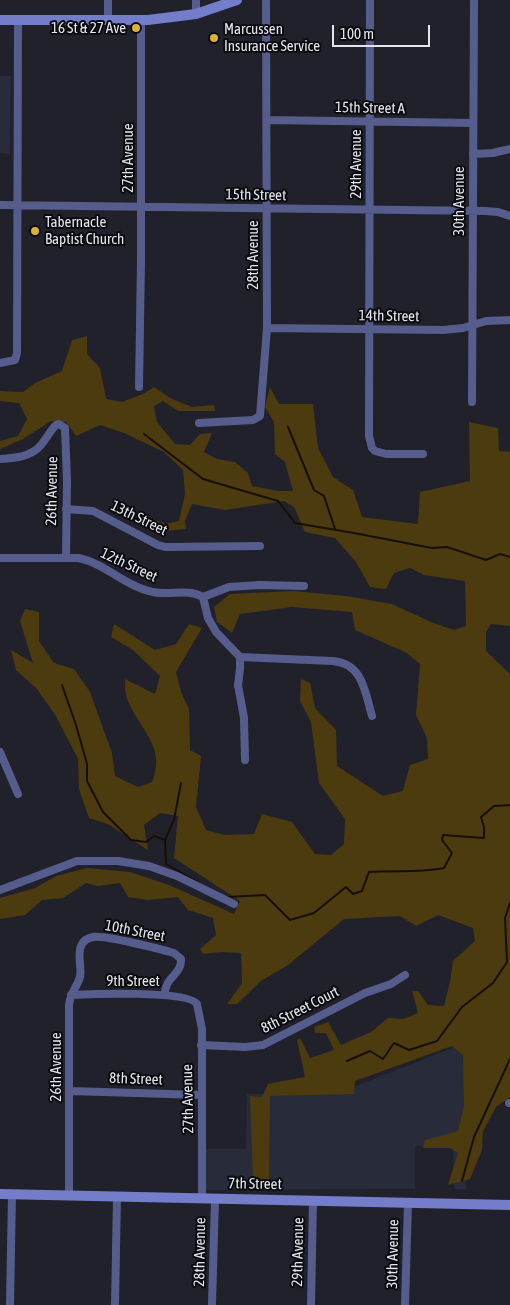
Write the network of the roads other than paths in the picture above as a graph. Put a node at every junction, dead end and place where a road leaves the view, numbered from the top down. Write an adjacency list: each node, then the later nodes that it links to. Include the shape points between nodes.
1 (108, 0): 10 (street)
2 (196, 0): 7 (street)
3 (237, 0): 7 (street)
4 (266, 0): 12 (street, 28th Avenue)
5 (370, 0): 13 (street, 29th Avenue)
6 (474, 0): 14 (street, 30th Avenue)
7 (196, 14): 11 (street)
8 (0, 20): 9 (street)
9 (18, 20): 10 (street); 18 (street)
10 (108, 20): 11 (street)
11 (141, 20): 19 (street, 27th Avenue)
12 (267, 120): 13 (street, 15th Street A); 20 (street, 28th Avenue)
13 (370, 122): 14 (street, 15th Street A); 21 (street, 29th Avenue)
14 (473, 123): 16 (street, 30th Avenue)
15 (510, 149): 16 (street)
16 (473, 154): 22 (street, 30th Avenue)
17 (0, 206): 18 (street, 15th Street)
18 (18, 206): 19 (street, 15th Street); 28 (street, via 18,342 15,360)
19 (142, 208): 20 (street, 15th Street); 29 (street, 27th Avenue)
20 (267, 209): 21 (street, 15th Street); 26 (street, 28th Avenue)
21 (370, 209): 22 (street, 15th Street); 27 (street, 29th Avenue)
22 (473, 211): 23 (street, 15th Street); 25 (street, 30th Avenue)
23 (510, 216)
24 (510, 320): 25 (street, 14th Street, via 486,321)
25 (473, 326): 27 (street, 14th Street, via 443,330); 30 (street, 30th Avenue)
26 (267, 328): 27 (street, 14th Street); 31 (street, 28th Avenue, via 258,419)
27 (369, 329): 32 (street, 29th Avenue, via 372,448 386,454)
28 (0, 363)
29 (139, 387)
30 (472, 402)
31 (199, 423)
32 (423, 454)
33 (0, 459): 34 (street, 26th Avenue, via 29,454 41,445 53,428 62,425 66,433)
34 (66, 509): 35 (street, 13th Street, via 93,511 158,545); 37 (street, 26th Avenue)
35 (260, 546)
36 (0, 558): 37 (street, 12th Street)
37 (66, 558): 39 (street, 12th Street, via 84,559 146,590 161,594 195,593)
38 (304, 586): 39 (street, 12th Street, via 229,587)
39 (203, 597): 40 (street, via 208,618 216,632)
40 (240, 657): 41 (street, via 345,663 361,679); 43 (street, via 238,685 244,718)
41 (372, 716)
42 (0, 752): 44 (street)
43 (245, 760)
44 (18, 794)
45 (0, 890): 46 (street, via 77,861 90,860 140,864 185,880)
46 (234, 904)
47 (83, 942): 49 (street, 26th Avenue, via 80,947 80,974); 50 (street, 10th Street, via 91,937 104,937 174,953 181,959 180,967 166,985)
48 (405, 975): 52 (street, 8th Street Court, via 263,1045)
49 (71, 995): 50 (street, 9th Street); 53 (street, 26th Avenue)
50 (165, 995): 51 (street, 9th Street)
51 (195, 1000): 52 (street, 27th Avenue)
52 (202, 1045): 54 (street, 27th Avenue)
53 (69, 1091): 54 (street, 8th Street); 57 (street, 26th Avenue)
54 (202, 1094): 59 (street, 27th Avenue)
55 (0, 1194): 56 (street, 7th Street)
56 (12, 1194): 57 (street, 7th Street); 64 (street)
57 (69, 1195): 58 (street, 7th Street)
58 (117, 1196): 59 (street, 7th Street); 65 (street)
59 (202, 1198): 60 (street, 7th Street)
60 (215, 1199): 61 (street, 7th Street); 66 (street, 28th Avenue)
61 (313, 1200): 62 (street, 7th Street); 67 (street, 29th Avenue)
62 (408, 1203): 63 (street, 7th Street); 68 (street, 30th Avenue)
63 (510, 1205)
64 (10, 1305)
65 (115, 1305)
66 (212, 1305)
67 (311, 1305)
68 (406, 1305)

